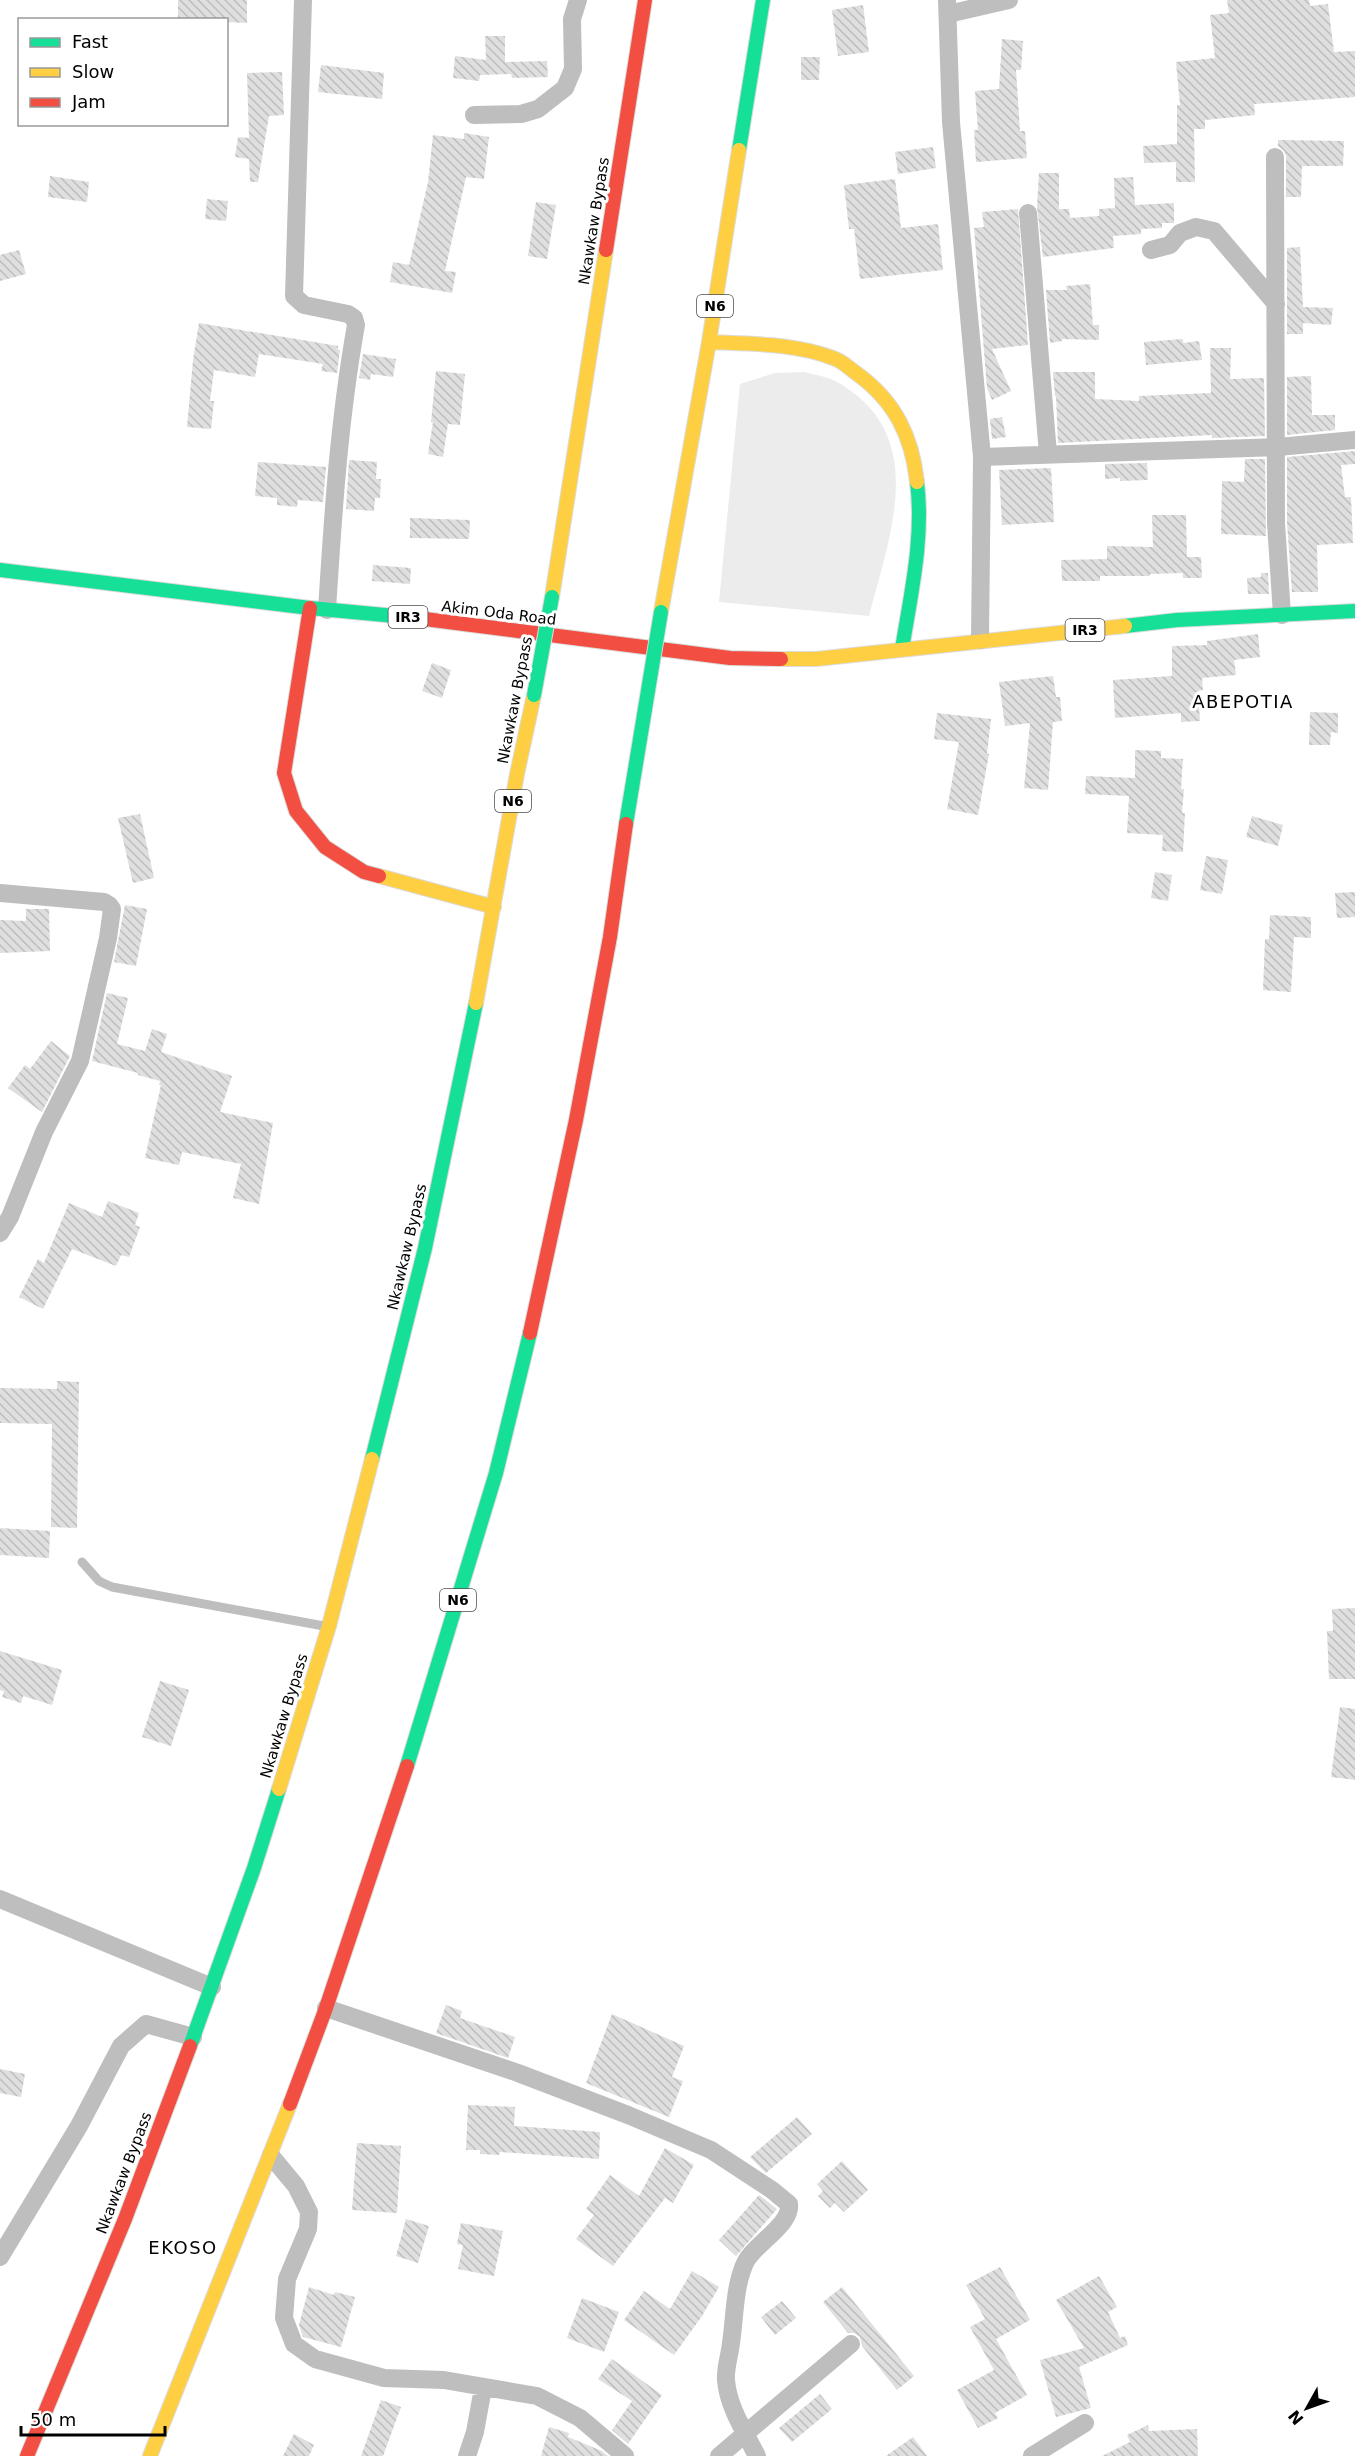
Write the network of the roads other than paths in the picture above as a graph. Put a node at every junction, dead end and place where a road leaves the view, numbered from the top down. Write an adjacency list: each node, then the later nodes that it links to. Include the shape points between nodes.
1 (303, 0): 18 (street, via 294,296 304,305 348,314 356,325 344,392)
2 (578, 0): 7 (street, via 572,19 573,69 565,88 538,109 521,114)
3 (645, 0): 24 (main road, Nkawkaw Bypass / N6, bridge, via 552,597)
4 (763, 0): 12 (main road, N6)
5 (1009, 0): 6 (street)
6 (947, 7): 16 (street, via 951,122)
7 (474, 115)
8 (1275, 157): 11 (street)
9 (1028, 213): 15 (street)
10 (1151, 250): 11 (street, via 1170,245 1180,232 1196,227 1214,231)
11 (1276, 304): 14 (street)
12 (709, 342): 22 (main road, via 786,346 835,358 873,385 900,419 914,455 921,512); 30 (main road, N6, bridge, via 604,971 518,1389 418,1731)
13 (1355, 440): 14 (street)
14 (1278, 447): 15 (street); 20 (street, via 1276,523)
15 (1048, 454): 16 (street)
16 (982, 457): 21 (street)
17 (0, 570): 18 (main road, Akim Oda Road / IR3)
18 (319, 609): 22 (main road, Akim Oda Road / IR3, via 388,614 730,658 816,659); 24 (main road, via 284,773 296,812 325,847 364,872)
19 (1355, 611): 20 (main road, IR3)
20 (1282, 615): 21 (main road, IR3, via 1178,620)
21 (980, 640): 22 (main road, IR3)
22 (902, 649)
23 (0, 893): 25 (street, via 104,902 112,909 80,1061)
24 (494, 908): 27 (main road, Nkawkaw Bypass / N6, via 425,1248)
25 (0, 1233)
26 (82, 1562): 27 (lane, via 99,1581 112,1587)
27 (329, 1626): 29 (main road, Nkawkaw Bypass / N6, via 254,1868)
28 (0, 1899): 29 (street)
29 (212, 1987): 31 (main road, Nkawkaw Bypass / N6)
30 (326, 2008): 32 (main road, N6); 37 (street, via 518,2073 711,2150 789,2204 790,2212 785,2219 746,2262 738,2289 726,2379 734,2412)
31 (193, 2037): 33 (street, via 146,2024 122,2046 79,2126); 38 (main road, Nkawkaw Bypass / N6, via 121,2230)
32 (271, 2156): 35 (street, via 296,2186 309,2212 308,2229 287,2279 284,2318 294,2344 315,2359 384,2378 444,2380); 39 (main road, N6)
33 (1, 2253)
34 (851, 2344): 37 (street)
35 (483, 2388): 40 (street); 41 (street, via 537,2396 580,2418)
36 (1085, 2423): 44 (street)
37 (745, 2433): 42 (street); 43 (street)
38 (27, 2456)
39 (150, 2456)
40 (467, 2456)
41 (625, 2456)
42 (719, 2456)
43 (758, 2456)
44 (1032, 2456)

